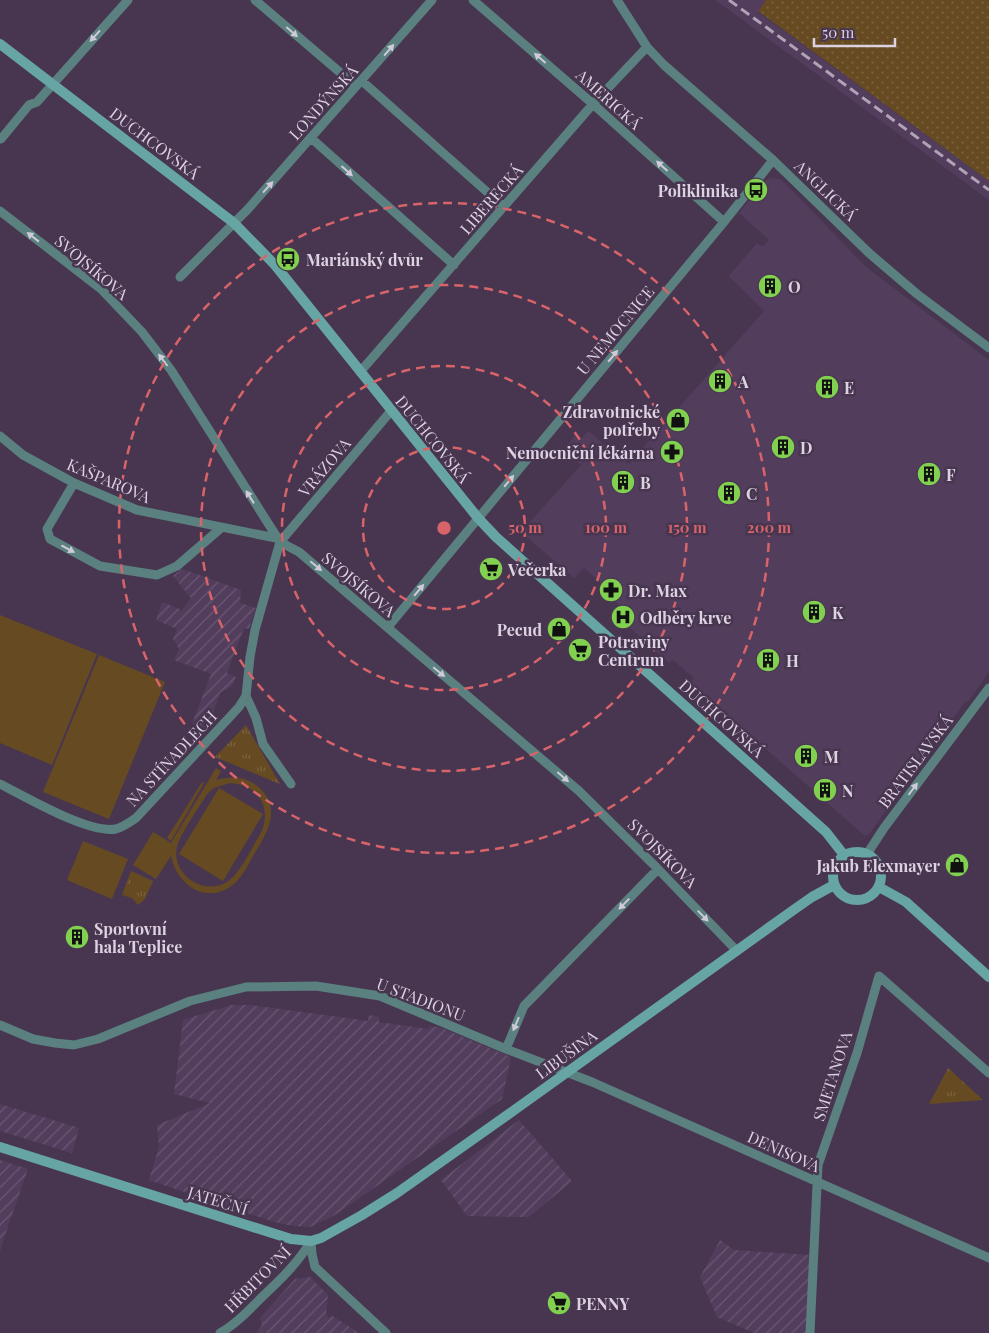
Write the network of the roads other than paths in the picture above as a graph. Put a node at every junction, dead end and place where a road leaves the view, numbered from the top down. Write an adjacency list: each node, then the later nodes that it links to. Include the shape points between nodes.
1 (128, 0): 8 (street, one-way to 8)
2 (255, 0): 9 (street, one-way to 9)
3 (432, 0): 9 (street, LONDÝNSKÁ, one-way to 3)
4 (473, 0): 10 (street, AMERICKÁ, one-way to 4)
5 (617, 0): 7 (street, ANGLICKÁ)
6 (0, 44): 8 (main road, DUCHCOVSKÁ)
7 (647, 47): 10 (street, LIBERECKÁ); 13 (street, ANGLICKÁ)
8 (52, 84): 12 (street, via 37,102 29,105); 16 (main road, DUCHCOVSKÁ)
9 (359, 84): 11 (street, LONDÝNSKÁ); 14 (street)
10 (593, 104): 14 (street, LIBERECKÁ); 17 (street, AMERICKÁ, one-way to 10)
11 (311, 138): 16 (street, LONDÝNSKÁ, one-way to 11); 18 (street, one-way to 18)
12 (1, 139)
13 (773, 160): 17 (street, U NEMOCNICE); 20 (street, ANGLICKÁ, via 869,253)
14 (504, 207): 18 (street, LIBERECKÁ)
15 (0, 211): 27 (street, SVOJSÍKOVA, one-way to 15, via 171,370 142,332 101,289)
16 (234, 222): 19 (street, LONDÝNSKÁ); 21 (main road, DUCHCOVSKÁ, via 276,265)
17 (724, 222): 25 (street, U NEMOCNICE, one-way to 17)
18 (454, 265): 21 (street, LIBERECKÁ)
19 (180, 277)
20 (989, 348)
21 (360, 372): 22 (main road, DUCHCOVSKÁ)
22 (390, 411): 25 (main road, DUCHCOVSKÁ); 27 (street, VRÁZOVA)
23 (0, 436): 24 (street, KAŠPAROVA, via 23,455)
24 (74, 484): 26 (street, KAŠPAROVA, via 137,510); 26 (street, one-way to 26, via 47,529 50,539 100,566 157,575 177,566)
25 (478, 518): 28 (street, U NEMOCNICE, one-way to 25); 34 (main road, DUCHCOVSKÁ, via 826,832)
26 (221, 528): 27 (street, KAŠPAROVA)
27 (278, 540): 28 (street, SVOJSÍKOVA, one-way to 28, via 299,552); 30 (street, via 255,630)
28 (388, 627): 35 (street, SVOJSÍKOVA, one-way to 35, via 579,791)
29 (989, 688): 33 (street, BRATISLAVSKÁ, one-way to 29)
30 (246, 696): 31 (street, NA STÍNADLECH, via 136,818 116,829 91,826 34,803); 32 (street, via 263,744)
31 (0, 784)
32 (291, 784)
33 (867, 854): 34 (main road, via 859,851); 37 (main road, via 874,858 881,872)
34 (844, 855): 36 (main road, via 834,866)
35 (658, 869): 38 (street, SVOJSÍKOVA, one-way to 38); 41 (street, one-way to 41, via 524,1006)
36 (834, 885): 37 (main road, via 848,899 857,900 872,895); 38 (main road, LIBUŠINA, via 812,896)
37 (879, 887): 39 (main road, via 906,902)
38 (737, 950): 42 (main road, LIBUŠINA)
39 (989, 977)
40 (0, 1025): 41 (street, U STADIONU, via 33,1039 74,1045 98,1039 196,999 246,988 316,986 380,996)
41 (506, 1049): 42 (street, U STADIONU)
42 (567, 1072): 45 (street, DENISOVA); 46 (main road, LIBUŠINA, via 397,1193)
43 (989, 1073): 45 (street, SMETANOVA, via 879,976 818,1165)
44 (0, 1147): 46 (main road, JATEČNÍ, via 291,1239)
45 (817, 1182): 47 (street, DENISOVA); 50 (street, SMETANOVA)
46 (311, 1241): 48 (street, HŘBITOVNÍ, via 290,1270); 49 (street, via 315,1267)
47 (989, 1258)
48 (220, 1333)
49 (386, 1333)
50 (810, 1333)

